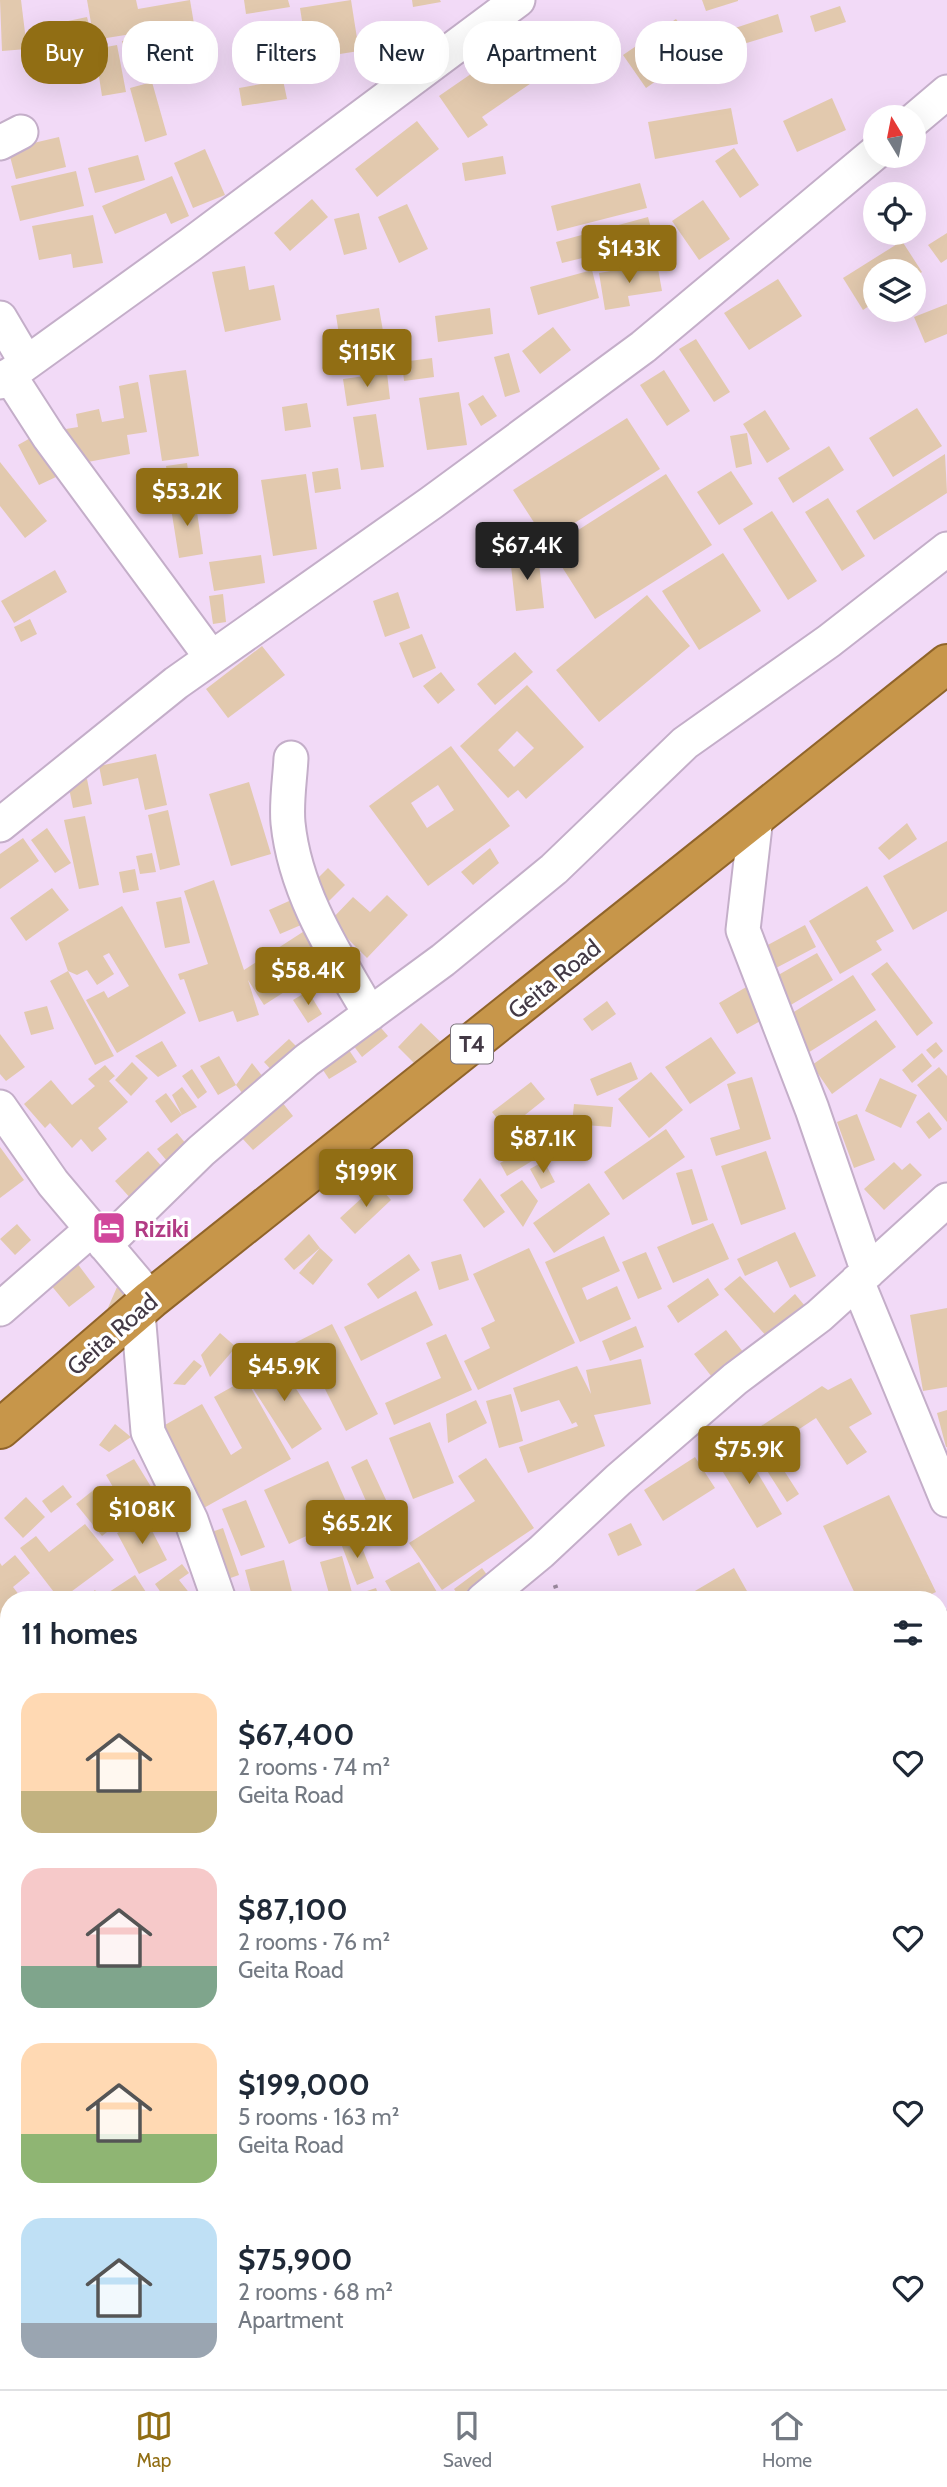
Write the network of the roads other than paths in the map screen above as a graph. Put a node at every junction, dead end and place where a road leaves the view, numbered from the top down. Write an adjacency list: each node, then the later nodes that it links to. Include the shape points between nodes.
1 (518, 0): 6 (street)
2 (947, 92): 3 (street)
3 (926, 110)
4 (863, 163): 8 (street, via 643,347)
5 (0, 317): 6 (street)
6 (12, 373): 8 (street, via 49,437)
7 (947, 549): 13 (street, via 685,743 555,869)
8 (211, 657): 12 (street)
9 (947, 664): 11 (highway, Geita Road / T4)
10 (291, 758): 13 (street, via 288,821 301,885)
11 (757, 817): 17 (street, via 743,929 812,1109); 18 (highway, Geita Road / T4)
12 (0, 825)
13 (370, 1014): 16 (street, via 307,1060)
14 (0, 1107): 16 (street)
15 (947, 1200): 17 (street)
16 (99, 1237): 18 (street); 19 (street)
17 (863, 1276): 21 (street); 23 (street, via 819,1316 735,1379)
18 (145, 1306): 20 (highway, Geita Road / T4); 22 (street, via 148,1432 191,1520)
19 (0, 1309)
20 (0, 1429)
21 (947, 1500)
22 (216, 1591)
23 (494, 1591)

